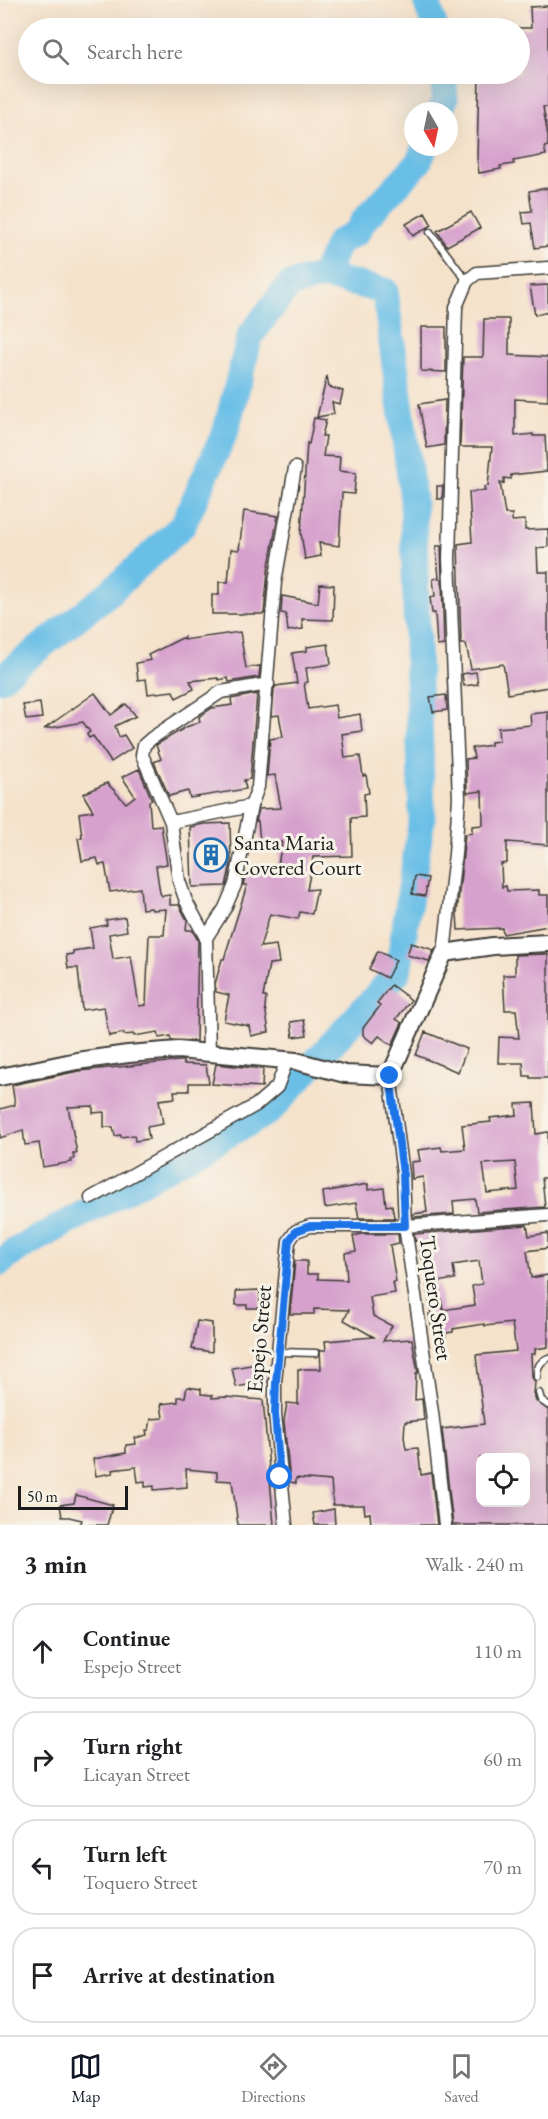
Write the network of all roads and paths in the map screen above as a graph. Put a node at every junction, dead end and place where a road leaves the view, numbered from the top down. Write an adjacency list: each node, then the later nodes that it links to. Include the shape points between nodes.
1 (430, 232): 3 (lane)
2 (548, 268): 3 (street, via 477,273)
3 (467, 281): 10 (street, via 456,307 449,559 459,798)
4 (295, 468): 5 (street, via 278,560)
5 (268, 684): 6 (street, via 258,787); 7 (street, via 221,692 144,745 142,754)
6 (251, 806): 7 (street); 8 (street, via 235,885)
7 (171, 822): 8 (street, via 178,881)
8 (206, 938): 11 (street)
9 (548, 943): 10 (street)
10 (444, 953): 13 (street)
11 (209, 1052): 12 (street); 14 (street, via 128,1053)
12 (291, 1060): 13 (street, via 345,1074); 15 (street, via 277,1087 256,1105)
13 (390, 1076): 17 (street, Toquero Street, via 403,1174)
14 (0, 1077)
15 (90, 1198)
16 (548, 1215): 17 (street)
17 (405, 1226): 18 (street, Espejo Street, via 310,1226 296,1231 289,1241); 25 (street, Toquero Street)
18 (278, 1352): 19 (lane); 24 (street, Espejo Street, via 275,1414)
19 (316, 1353)
20 (548, 1358): 21 (lane, via 540,1363)
21 (537, 1377)
22 (539, 1393): 23 (lane)
23 (548, 1405)
24 (286, 1525)
25 (445, 1525)

